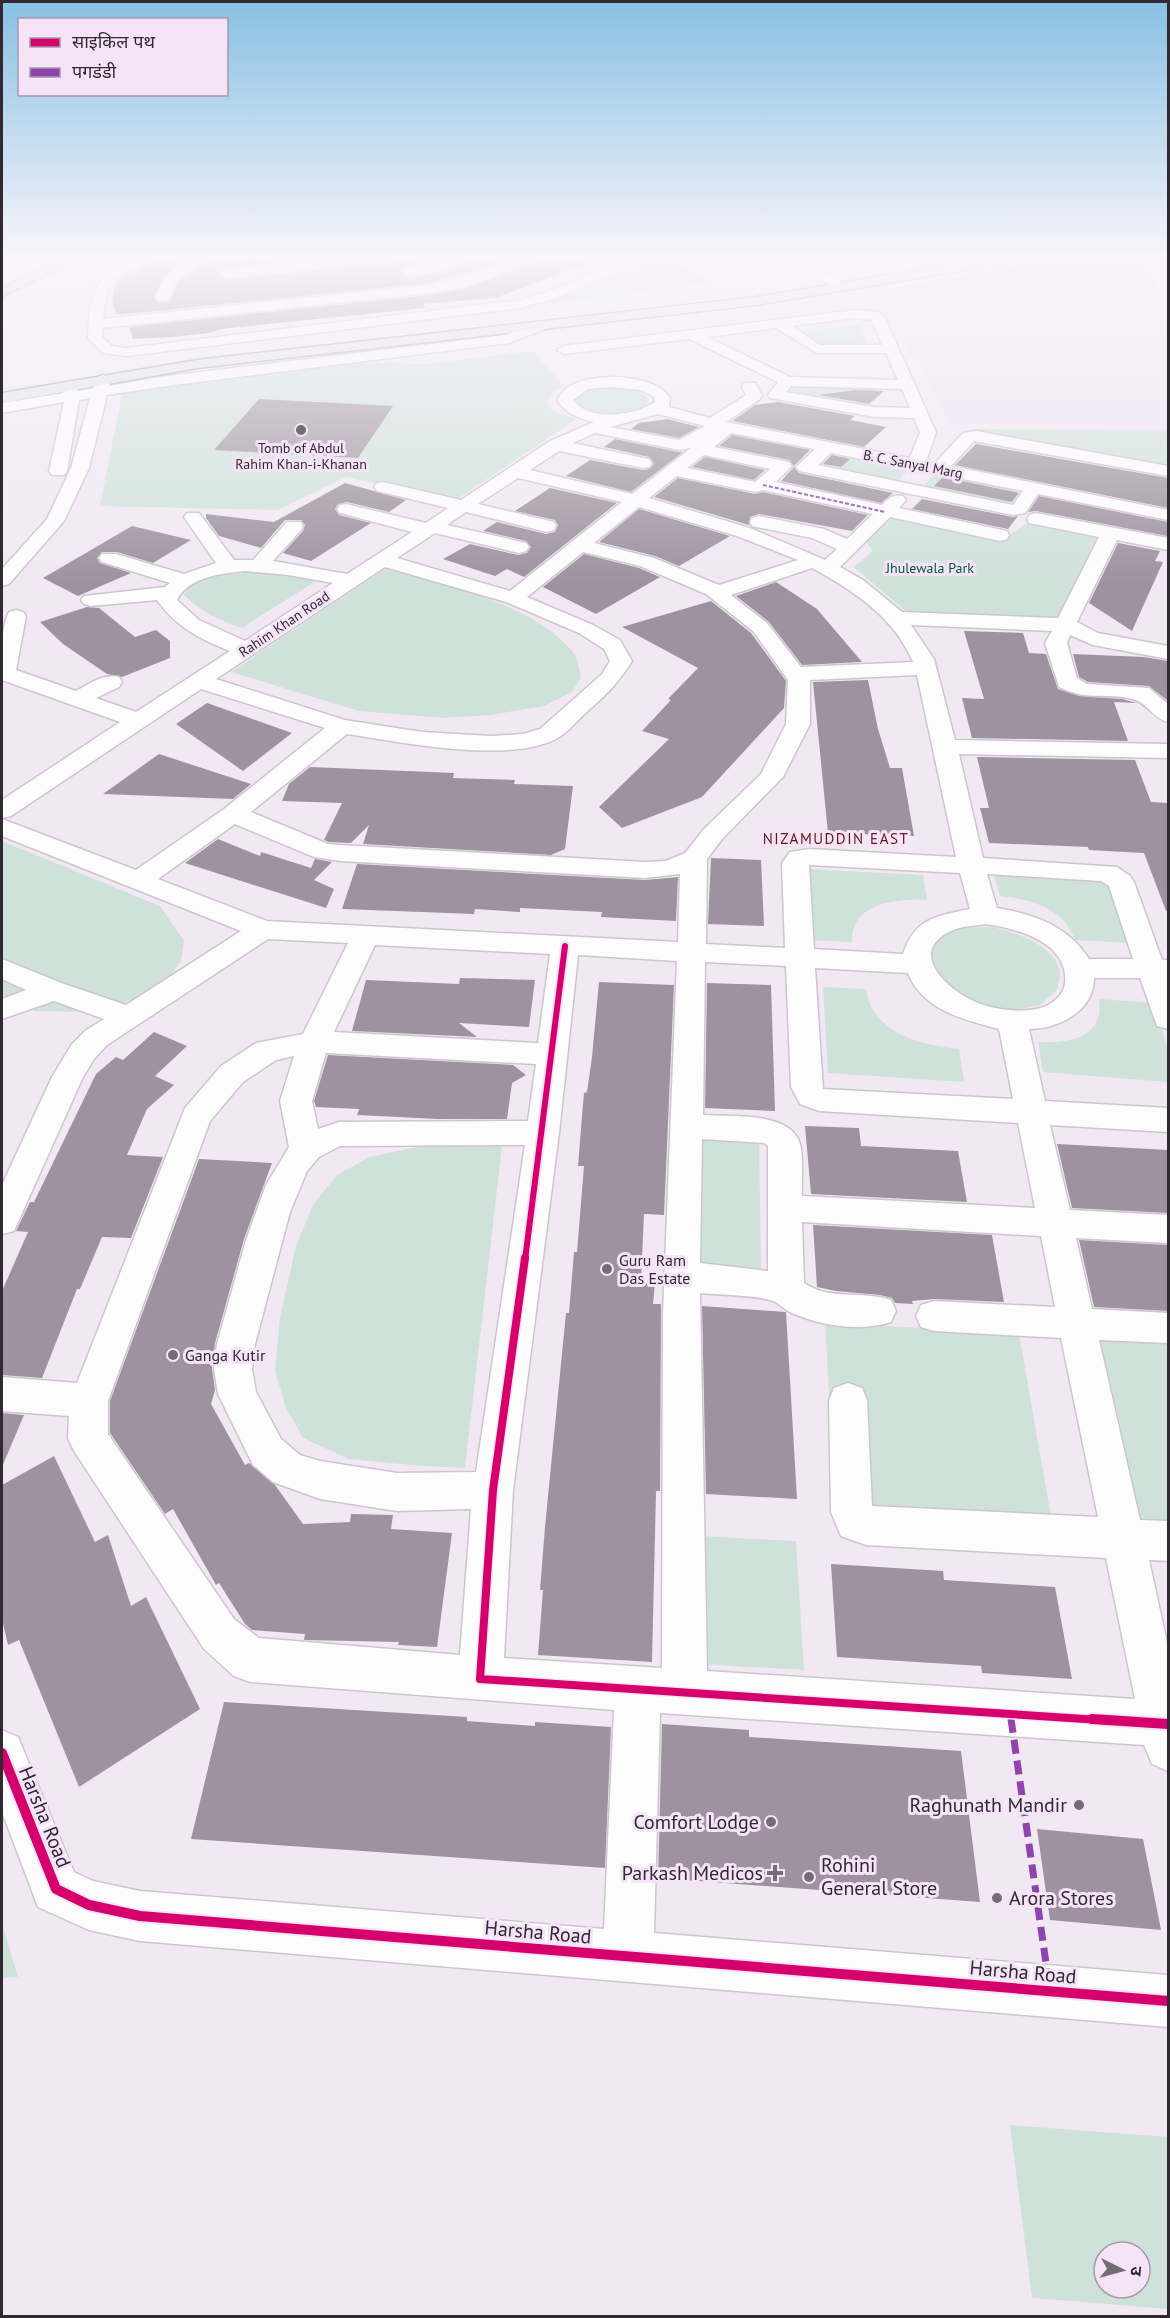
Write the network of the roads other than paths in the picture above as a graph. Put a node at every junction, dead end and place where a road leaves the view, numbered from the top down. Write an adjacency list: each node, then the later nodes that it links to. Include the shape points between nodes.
1 (149, 365): 13 (main road)
2 (192, 365): 9 (main road)
3 (277, 365): 9 (street)
4 (587, 365): 7 (street)
5 (754, 365): 8 (street)
6 (899, 365): 10 (street)
7 (592, 371): 15 (street, via 618,383 640,385 660,393 664,399); 18 (street, via 565,400 567,406)
8 (787, 381): 10 (street); 16 (street, via 776,395)
9 (102, 385): 12 (street); 59 (street, via 80,468 56,521)
10 (908, 385): 17 (street)
11 (750, 386): 20 (street, via 754,396)
12 (69, 390): 13 (street); 35 (street, via 72,403)
13 (13, 394): 14 (street)
14 (2, 408)
15 (658, 410): 19 (street); 20 (street, B. C. Sanyal Marg)
16 (874, 412): 17 (street); 23 (street)
17 (919, 412): 27 (street, via 928,432)
18 (582, 414): 19 (street); 22 (street, Rahim Khan Road)
19 (616, 418): 21 (street, Rahim Khan Road)
20 (719, 424): 21 (street, via 684,445); 23 (street, B. C. Sanyal Marg); 24 (street)
21 (593, 428): 22 (street, Rahim Khan Road)
22 (562, 442): 26 (street); 28 (street, Rahim Khan Road)
23 (831, 447): 27 (street, B. C. Sanyal Marg); 33 (street, via 806,467)
24 (700, 449): 29 (street); 31 (street, via 783,466)
25 (1081, 455): 27 (street, via 972,436); 30 (street); 34 (street)
26 (643, 463)
27 (929, 466): 33 (street); 34 (street, B. C. Sanyal Marg)
28 (522, 467): 36 (street, via 601,485); 37 (street, Rahim Khan Road)
29 (672, 470): 31 (street, via 750,487); 36 (street)
30 (1168, 471)
31 (763, 485): 39 (street)
32 (383, 486): 37 (street)
33 (909, 488): 34 (street, via 1016,510); 39 (street)
34 (1042, 490): 40 (street, B. C. Sanyal Marg)
35 (50, 492)
36 (632, 501): 43 (street); 51 (street)
37 (463, 506): 45 (street); 47 (street, Rahim Khan Road)
38 (346, 509): 47 (street)
39 (885, 512): 49 (street); 52 (street)
40 (1168, 515)
41 (192, 517): 58 (street)
42 (1036, 519): 48 (street)
43 (718, 523): 52 (street, via 767,522 817,533); 56 (street, via 763,537)
44 (372, 525): 47 (street)
45 (547, 526)
46 (296, 529): 57 (street)
47 (425, 531): 53 (street); 55 (street, Rahim Khan Road)
48 (1110, 534): 50 (street); 67 (street)
49 (1000, 535)
50 (1168, 544)
51 (579, 545): 62 (street, via 647,562); 63 (street)
52 (849, 547): 56 (street)
53 (519, 548)
54 (109, 558): 61 (street)
55 (382, 560): 60 (street, Rahim Khan Road); 63 (street)
56 (821, 565): 62 (street); 66 (street, via 881,600)
57 (263, 566): 58 (street); 60 (street)
58 (229, 567): 61 (street, via 205,571)
59 (2, 580)
60 (350, 581): 68 (street, Rahim Khan Road)
61 (177, 587): 64 (street); 68 (street, via 167,600 176,614 202,632)
62 (716, 593): 72 (street, via 760,627)
63 (513, 598): 78 (street, via 586,629 612,645 621,661 611,678 548,734 525,741 491,743 422,739)
64 (91, 600)
65 (16, 616): 71 (street)
66 (899, 618): 67 (street); 70 (street)
67 (1066, 625): 69 (street, via 1093,639); 76 (street, via 1056,643 1067,682 1083,690 1141,693)
68 (246, 649): 73 (street, Rahim Khan Road)
69 (1168, 653)
70 (926, 668): 72 (street); 79 (street)
71 (3, 674): 75 (street)
72 (794, 674): 84 (street, via 799,680 798,724 771,777 713,834)
73 (198, 681): 77 (street, Rahim Khan Road); 78 (street)
74 (111, 682): 75 (street)
75 (77, 699): 77 (street)
76 (1168, 714)
77 (138, 721): 81 (street, Rahim Khan Road)
78 (342, 726): 82 (street)
79 (945, 747): 80 (street); 85 (street)
80 (1168, 752)
81 (2, 811)
82 (233, 814): 84 (street, via 323,851 340,853 645,870 670,869); 86 (street)
83 (2, 827): 86 (street)
84 (694, 859): 91 (street)
85 (970, 867): 87 (street); 92 (street, via 799,858 795,863); 96 (street, via 1115,876)
86 (138, 881): 88 (street)
87 (985, 915): 93 (street, via 941,923 926,934 918,948); 95 (street, via 1009,918 1054,937 1070,951)
88 (264, 930): 89 (street); 99 (street)
89 (366, 935): 90 (street); 102 (street)
90 (565, 946): 91 (street); 103 (street)
91 (690, 952): 92 (street); 106 (street)
92 (798, 958): 93 (street); 104 (street, via 807,1087 811,1096 819,1100)
93 (917, 964): 101 (street, via 925,981 960,1009)
94 (2, 968): 97 (street)
95 (1080, 968): 96 (street); 101 (street, via 1082,984 1075,999 1038,1019)
96 (1160, 969): 100 (street)
97 (54, 991): 98 (street); 99 (street)
98 (2, 1009)
99 (127, 1016): 110 (street, via 83,1052)
100 (1168, 1019)
101 (1012, 1021): 104 (street)
102 (314, 1042): 103 (street); 108 (street, via 296,1101); 122 (street, via 267,1052 241,1068 196,1116)
103 (552, 1054): 107 (street)
104 (1032, 1112): 105 (street); 111 (street)
105 (1168, 1120)
106 (686, 1126): 109 (street, via 768,1131 777,1136 784,1144); 114 (street)
107 (543, 1133): 108 (street, via 339,1134 321,1139); 123 (street)
108 (306, 1150): 123 (street, via 294,1163 279,1197 236,1344 233,1370 237,1394 267,1452 287,1469 320,1480 397,1492)
109 (785, 1215): 111 (street); 112 (street); 115 (street, via 786,1279)
110 (2, 1221)
111 (1056, 1225): 113 (street); 118 (street)
112 (869, 1227)
113 (1168, 1229)
114 (682, 1276): 115 (street); 128 (street)
115 (781, 1284): 116 (street, via 800,1302 815,1307)
116 (878, 1311)
117 (934, 1316): 118 (street)
118 (1077, 1322): 119 (street); 124 (street)
119 (1168, 1328)
120 (2, 1394): 122 (street)
121 (848, 1400): 124 (street, via 852,1512 856,1522)
122 (89, 1401): 126 (street, via 88,1437 219,1634 250,1660)
123 (493, 1490): 126 (street)
124 (1124, 1539): 125 (street); 129 (street)
125 (1168, 1541)
126 (480, 1679): 127 (street)
127 (638, 1689): 128 (street); 131 (street)
128 (686, 1692): 129 (street)
129 (1167, 1732)
130 (2, 1753): 131 (street, Harsha Road, via 56,1889 89,1905 140,1916)
131 (628, 1956): 132 (street, Harsha Road)
132 (1168, 2001)

